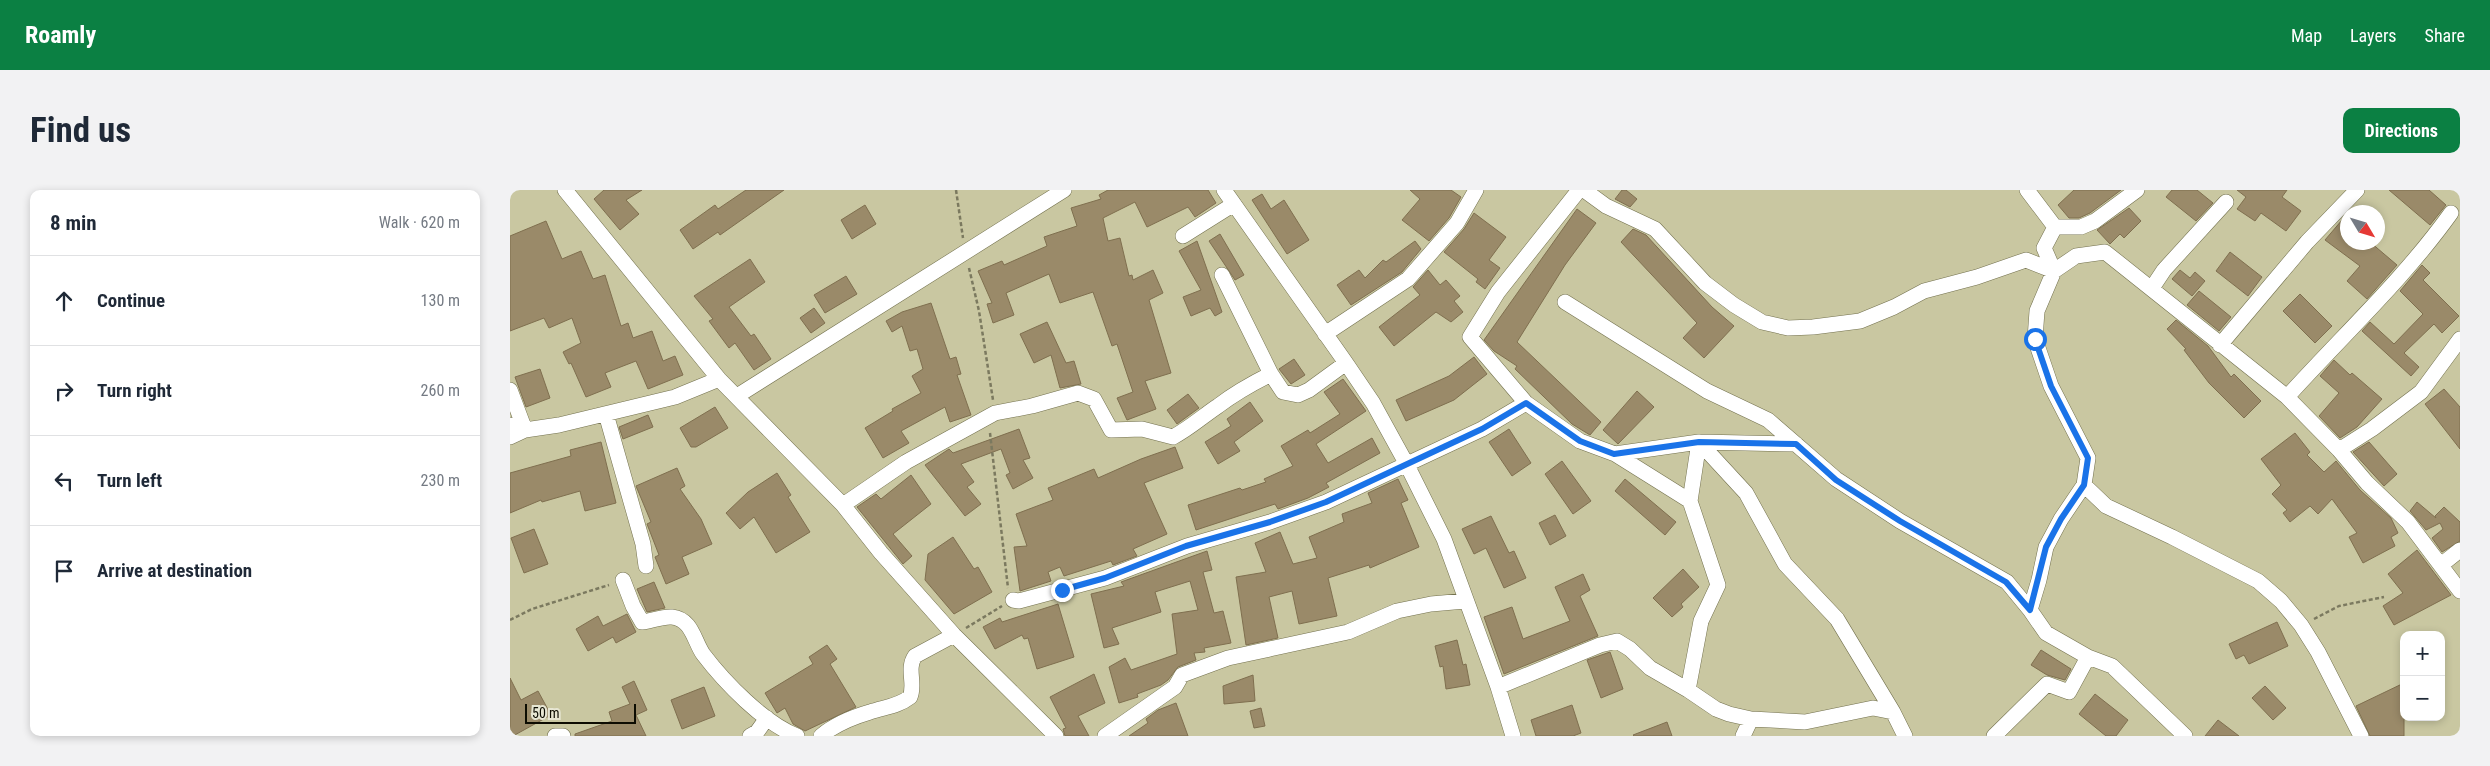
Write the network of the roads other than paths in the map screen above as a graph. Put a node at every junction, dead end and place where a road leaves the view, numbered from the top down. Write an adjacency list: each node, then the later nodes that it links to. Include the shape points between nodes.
1 (1064, 190): 26 (street)
2 (1224, 190): 11 (street)
3 (1476, 190): 19 (street, via 1457,223 1408,279)
4 (1579, 190): 28 (street, via 1498,292 1470,337)
5 (1584, 190): 15 (street, via 1606,206 1655,229 1705,283 1734,305 1762,322 1788,328 1860,321 1924,291 2026,260)
6 (2027, 190): 13 (street)
7 (2137, 190): 13 (street, via 2095,221 2081,227)
8 (2357, 190): 21 (street, via 2307,242)
9 (571, 192): 24 (street)
10 (2226, 202): 17 (street, via 2164,270)
11 (1234, 204): 14 (street); 19 (street)
12 (2451, 213): 27 (street, via 2393,286 2355,322)
13 (2055, 227): 15 (street, via 2044,248)
14 (1184, 236)
15 (2054, 271): 17 (street, via 2076,256 2105,252); 38 (street, via 2037,311 2035,339 2051,386 2088,458)
16 (1222, 275): 23 (street)
17 (2152, 288): 21 (street)
18 (1565, 302): 34 (street, via 1707,391 1768,420)
19 (1325, 334): 22 (street)
20 (2460, 339): 35 (street, via 2421,392)
21 (2220, 345): 27 (street)
22 (1346, 363): 23 (street, via 1298,395 1283,392); 37 (street, via 1373,403)
23 (1271, 374): 40 (street, via 1217,406 1174,437 1142,429 1111,430 1094,400 1078,393 995,413 898,467)
24 (719, 379): 26 (street); 29 (street, via 675,397)
25 (510, 390): 31 (street)
26 (737, 396): 40 (street)
27 (2287, 397): 35 (street)
28 (1526, 403): 36 (street, via 1580,441); 37 (street, via 1482,429)
29 (606, 414): 31 (street); 43 (street, via 643,544)
30 (510, 425): 31 (street)
31 (525, 430): 32 (street)
32 (510, 437)
33 (1699, 442): 34 (street); 36 (street); 39 (street); 53 (street, via 1746,494 1785,564 1837,620)
34 (1796, 444): 48 (street, via 1836,480 2006,582)
35 (2340, 450): 42 (street, via 2367,483 2408,522)
36 (1614, 454): 39 (street)
37 (1406, 463): 46 (street, via 1326,502 1270,522 1186,546 1105,578); 47 (street, via 1444,539)
38 (2084, 485): 48 (street, via 2046,547); 68 (street, via 2106,506 2258,581 2281,601 2318,652)
39 (1690, 501): 52 (street, via 1718,585 1701,621)
40 (843, 505): 49 (street)
41 (2460, 550): 42 (street)
42 (2441, 565): 45 (street)
43 (646, 566)
44 (623, 580): 54 (street, via 642,622 673,617 690,628 702,653 731,686)
45 (2460, 591)
46 (1013, 600)
47 (1465, 601): 51 (street); 62 (street, via 1397,611 1348,632 1228,658 1182,675 1175,687)
48 (2030, 610): 50 (street, via 2046,633)
49 (954, 635): 60 (street, via 915,656 910,668 913,692 910,697 890,708 871,711 829,729); 61 (street)
50 (2088, 657): 66 (street, via 2069,692 2047,684); 67 (street, via 2112,666)
51 (1498, 687): 52 (street, via 1617,641 1650,668); 63 (street)
52 (1688, 690): 55 (street, via 1716,709)
53 (1892, 712): 55 (street, via 1873,708 1805,722); 65 (street)
54 (767, 718): 58 (street); 59 (street, via 782,730)
55 (1751, 719): 64 (street)
56 (555, 736): 57 (street)
57 (563, 736)
58 (750, 736)
59 (798, 736)
60 (820, 736)
61 (1056, 736)
62 (1105, 736)
63 (1513, 736)
64 (1743, 736)
65 (1905, 736)
66 (1994, 736)
67 (2185, 736)
68 (2361, 736)

